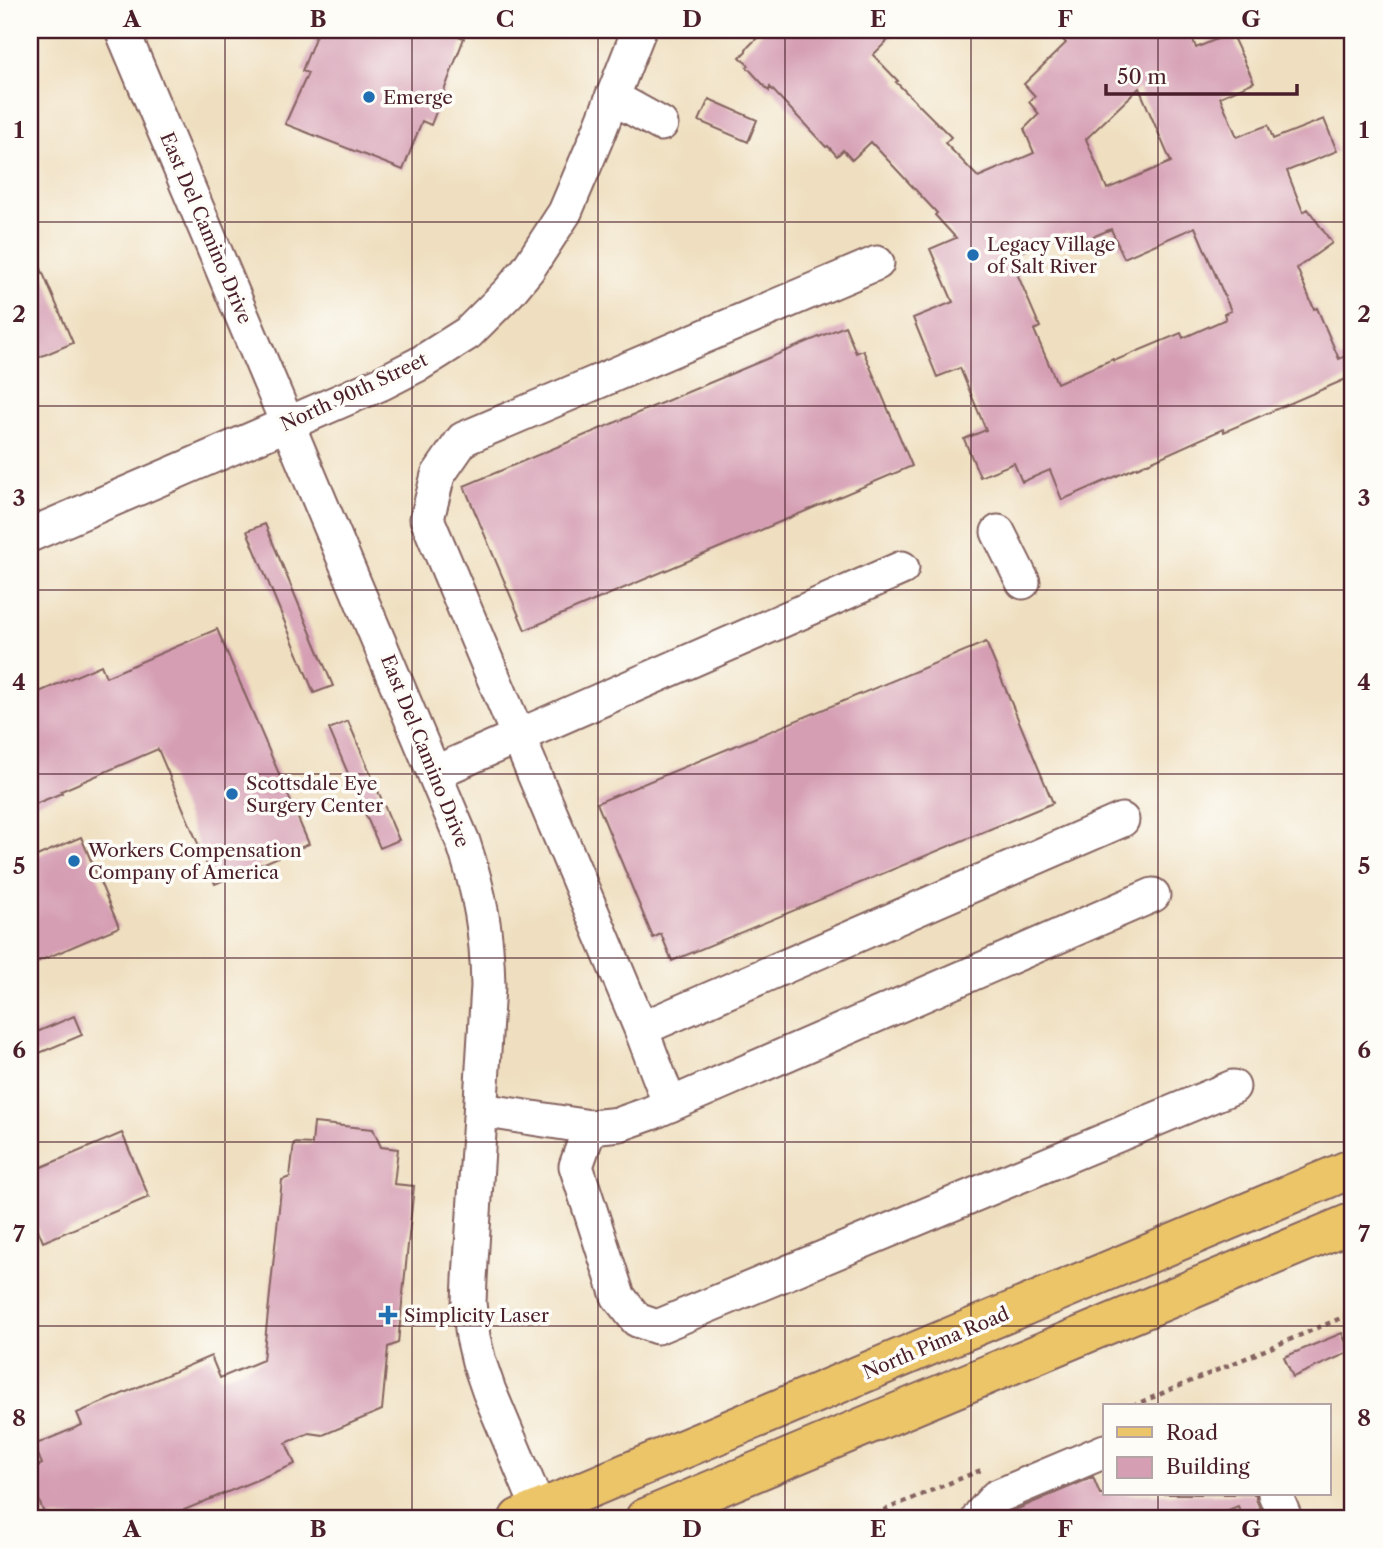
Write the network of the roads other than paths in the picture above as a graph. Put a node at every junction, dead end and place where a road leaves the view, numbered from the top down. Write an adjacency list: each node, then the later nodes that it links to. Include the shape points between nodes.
1 (122, 30): 6 (street, East Del Camino Drive)
2 (639, 30): 3 (street, North 90th Street)
3 (612, 97): 4 (street); 6 (street, North 90th Street, via 565,212 509,292 468,333 419,364)
4 (661, 124)
5 (877, 263): 11 (street, via 463,439 438,475 427,519)
6 (288, 423): 8 (street, North 90th Street); 12 (street, East Del Camino Drive)
7 (998, 532): 10 (street)
8 (30, 535)
9 (902, 568): 11 (street)
10 (1023, 582)
11 (518, 737): 12 (street); 15 (street)
12 (434, 773): 18 (street, East Del Camino Drive, via 463,842 484,921 488,986)
13 (1122, 820): 15 (street)
14 (1153, 895): 17 (street)
15 (640, 1029): 17 (street)
16 (1233, 1087): 19 (street, via 657,1327 637,1320 618,1296 576,1166)
17 (670, 1105): 19 (street, via 620,1124)
18 (481, 1110): 19 (street); 25 (street, East Del Camino Drive, via 469,1303 472,1336)
19 (590, 1127)
20 (1353, 1168): 25 (main road, North Pima Road)
21 (1353, 1222): 22 (main road)
22 (1044, 1352): 25 (main road, via 942,1370 609,1509); 26 (main road)
23 (1103, 1452): 27 (street, via 996,1497)
24 (1276, 1496): 28 (street)
25 (532, 1516)
26 (645, 1518)
27 (979, 1518)
28 (1285, 1518)

